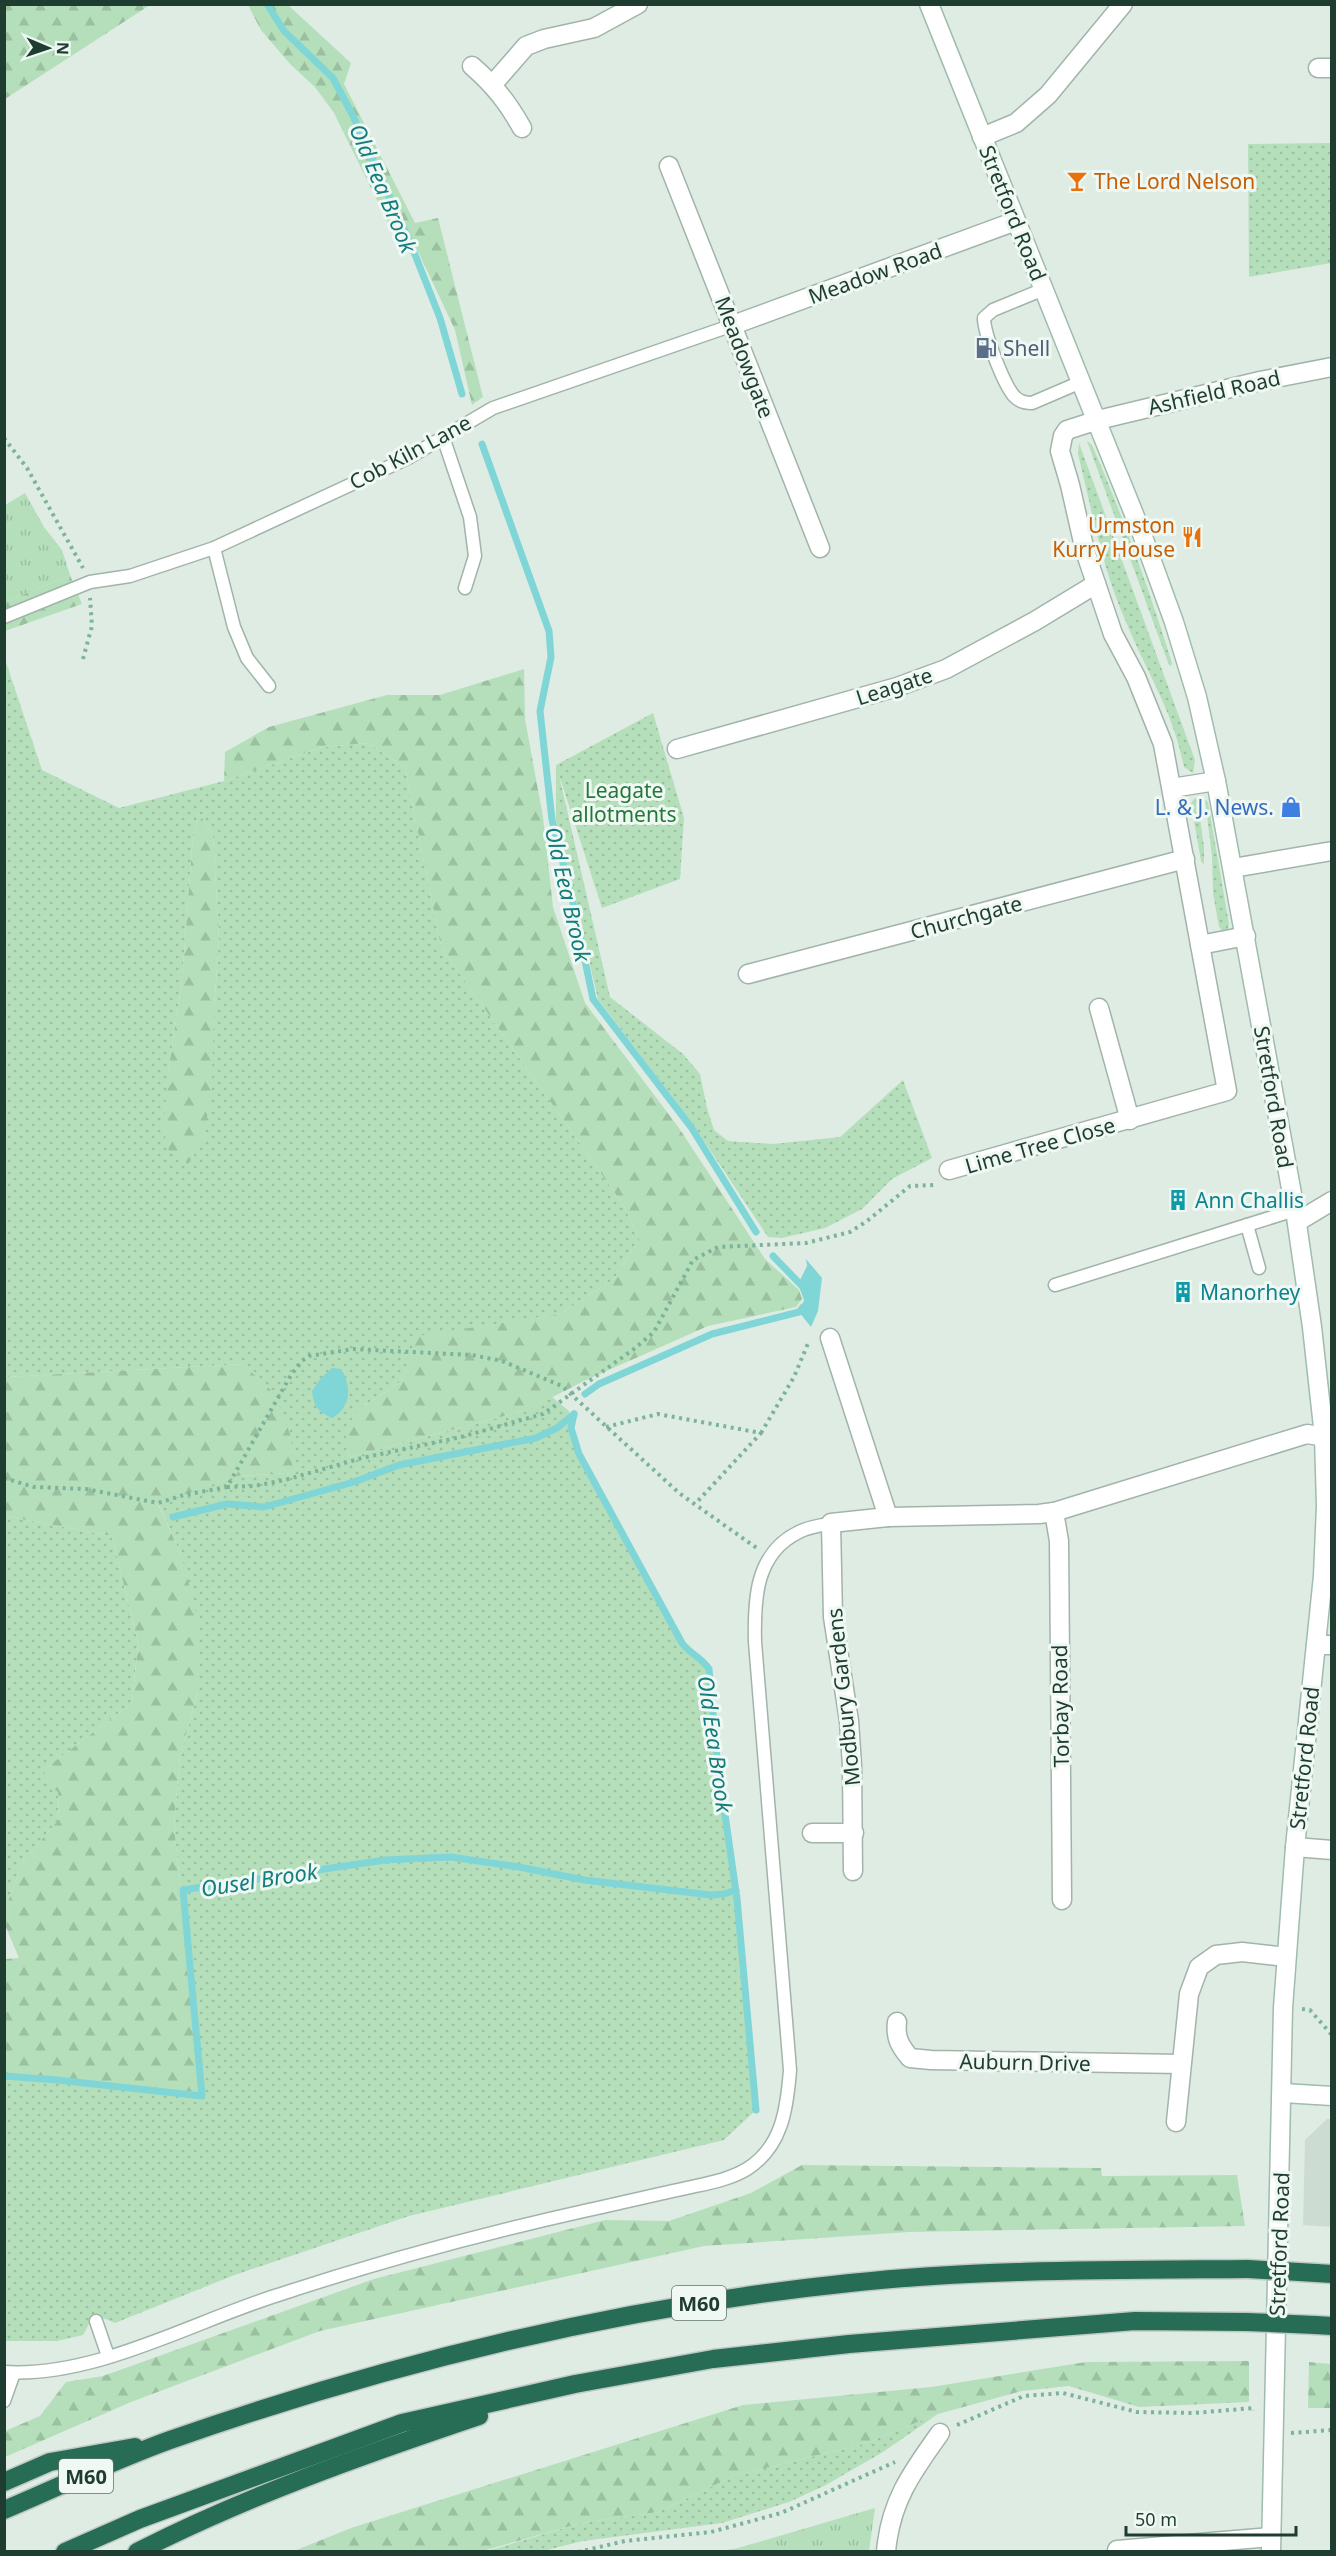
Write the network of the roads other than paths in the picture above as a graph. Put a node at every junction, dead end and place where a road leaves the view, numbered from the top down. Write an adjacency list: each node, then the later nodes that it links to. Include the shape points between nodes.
1 (638, 4): 5 (street, via 594,28 526,46)
2 (929, 4): 7 (street, Stretford Road)
3 (1123, 4): 7 (street, via 1048,95 1016,123)
4 (472, 66): 5 (street)
5 (493, 84): 6 (street)
6 (522, 128)
7 (982, 138): 9 (street, Stretford Road)
8 (669, 166): 11 (street, Meadowgate)
9 (1016, 221): 10 (street, Stretford Road); 11 (street, Meadow Road)
10 (1044, 289): 13 (street, Stretford Road); 13 (lane, via 993,310 984,318 984,331 1008,386 1023,403 1032,403)
11 (733, 325): 15 (lane, Cob Kiln Lane, via 493,408); 17 (street, Meadowgate)
12 (1332, 367): 14 (street, Ashfield Road)
13 (1082, 382): 14 (street, Stretford Road)
14 (1098, 420): 18 (street, via 1067,430 1060,443); 23 (street, Stretford Road, via 1174,622 1197,697)
15 (443, 437): 16 (lane, Cob Kiln Lane, via 408,458); 19 (lane, via 470,517 475,556)
16 (214, 548): 20 (lane, Cob Kiln Lane, via 130,576 90,582); 21 (lane, via 234,627 248,658)
17 (820, 548)
18 (1096, 584): 22 (street, Leagate, via 946,669 897,687); 24 (street, via 1113,634 1150,708)
19 (465, 588)
20 (4, 617)
21 (269, 686)
22 (677, 749)
23 (1216, 781): 24 (street); 27 (street, Stretford Road)
24 (1172, 788): 26 (street)
25 (1332, 851): 27 (street)
26 (1185, 859): 29 (street); 30 (street, Churchgate)
27 (1233, 868): 28 (street, Stretford Road)
28 (1246, 936): 29 (street); 35 (street, Stretford Road)
29 (1200, 945): 32 (street, Lime Tree Close, via 1227,1091)
30 (748, 974)
31 (1099, 1008): 32 (street, Lime Tree Close)
32 (1130, 1120): 33 (street, Lime Tree Close)
33 (949, 1170)
34 (1332, 1201): 35 (street)
35 (1296, 1216): 36 (lane); 40 (street, Stretford Road)
36 (1247, 1226): 37 (lane); 38 (lane)
37 (1259, 1268)
38 (1055, 1285)
39 (821, 1335): 42 (street)
40 (1328, 1437): 41 (street, via 1307,1434); 44 (street, Stretford Road)
41 (1054, 1512): 42 (street); 50 (street, Torbay Road, via 1059,1541)
42 (888, 1518): 43 (street)
43 (831, 1523): 46 (street, Modbury Gardens, via 833,1617 849,1721); 60 (lane, via 800,1531 784,1541 768,1556 756,1593 755,1642 789,2070 786,2110 771,2148 745,2170 729,2177 349,2272)
44 (1324, 1645): 47 (street, Stretford Road)
45 (812, 1833): 46 (street)
46 (854, 1833): 49 (street, Modbury Gardens)
47 (1295, 1847): 48 (street); 51 (street, Stretford Road)
48 (1332, 1850)
49 (853, 1871)
50 (1062, 1900)
51 (1286, 1957): 53 (street, via 1233,1953 1216,1955 1199,1967 1189,1994); 54 (street, Stretford Road)
52 (897, 2022): 53 (street, Auburn Drive, via 895,2034 910,2058)
53 (1181, 2064): 56 (street)
54 (1283, 2093): 55 (street); 68 (street, Stretford Road)
55 (1332, 2096)
56 (1176, 2122)
57 (1324, 2273): 65 (highway, M60, bridge, via 1018,2271 851,2282 714,2300 570,2326 392,2369)
58 (96, 2321): 60 (lane)
59 (1323, 2325): 62 (highway, bridge, via 1135,2321 713,2359)
60 (108, 2356): 61 (lane, via 56,2370)
61 (9, 2372): 63 (lane)
62 (575, 2384): 70 (highway, via 402,2423 140,2519); 71 (highway, via 379,2449 191,2524)
63 (4, 2401)
64 (940, 2433): 72 (street, via 906,2481 888,2525)
65 (168, 2441): 66 (highway, M60, via 50,2462); 67 (highway, M60)
66 (4, 2482)
67 (4, 2510)
68 (1271, 2544): 69 (street)
69 (1117, 2550)
70 (65, 2552)
71 (137, 2552)
72 (886, 2552)

